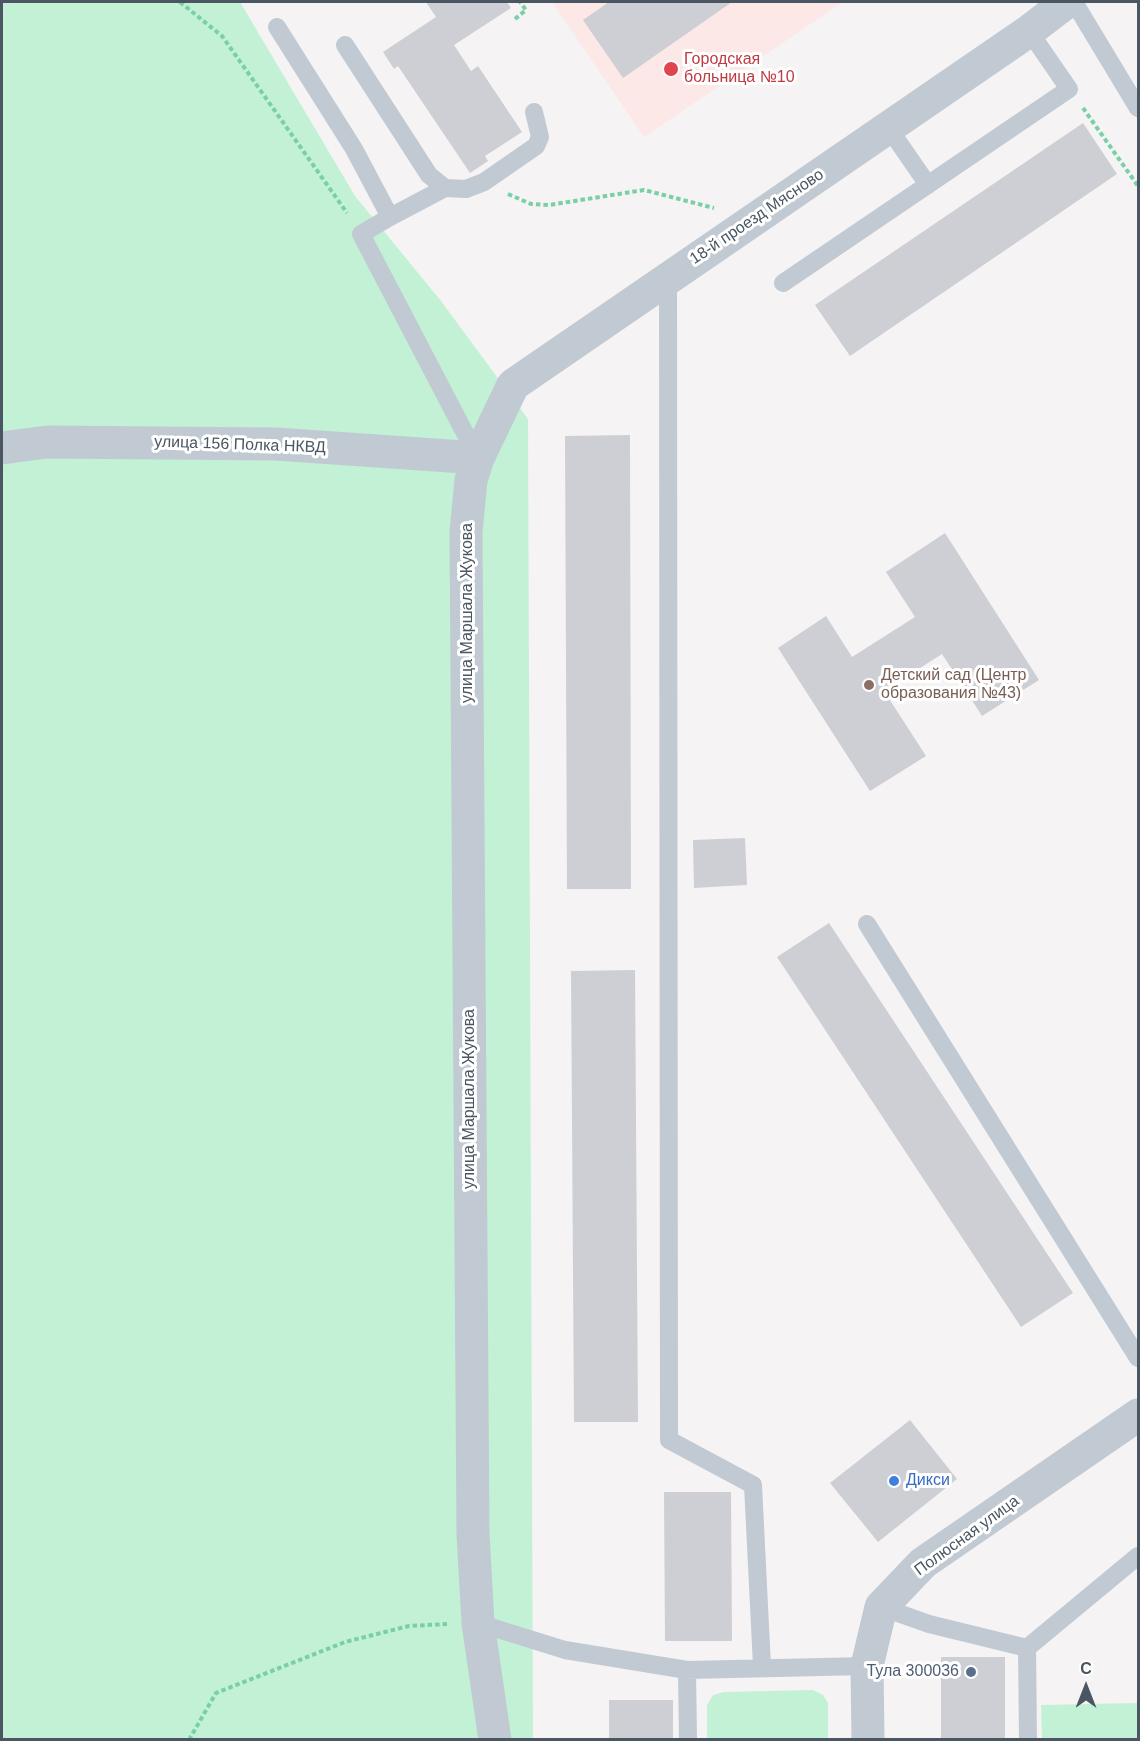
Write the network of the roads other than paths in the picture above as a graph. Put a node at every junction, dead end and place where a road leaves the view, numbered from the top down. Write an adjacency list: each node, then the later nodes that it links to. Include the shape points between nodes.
1 (1067, 2): 4 (street, 18-й проезд Мясново)
2 (1074, 2): 6 (lane)
3 (277, 27): 11 (lane, via 354,149)
4 (1029, 31): 8 (street, 18-й проезд Мясново); 9 (lane, via 1069,89)
5 (345, 45): 10 (lane, via 429,175)
6 (1138, 108)
7 (534, 112): 10 (lane, via 540,137 536,147 493,177 466,189)
8 (888, 127): 9 (lane); 12 (street, 18-й проезд Мясново)
9 (928, 185): 13 (lane)
10 (445, 188): 11 (lane)
11 (390, 217): 15 (lane, via 361,234)
12 (668, 277): 15 (street, 18-й проезд Мясново, via 513,385); 23 (lane, via 669,1440 753,1485)
13 (783, 283)
14 (2, 448): 15 (street, улица 156 Полка НКВД, via 47,442 276,444)
15 (478, 458): 21 (street, улица Маршала Жукова, via 471,480 466,544 473,1510)
16 (867, 924): 17 (lane)
17 (1138, 1358)
18 (1136, 1423): 20 (street, Полюсная улица, via 923,1563)
19 (1138, 1556): 22 (lane)
20 (881, 1607): 22 (lane, via 929,1624); 24 (street)
21 (478, 1623): 25 (lane, via 565,1650); 26 (street, улица Маршала Жукова)
22 (1027, 1648): 29 (lane)
23 (762, 1666): 24 (lane); 25 (lane)
24 (867, 1666): 28 (street)
25 (687, 1670): 27 (lane)
26 (495, 1740)
27 (688, 1740)
28 (868, 1740)
29 (1029, 1740)

